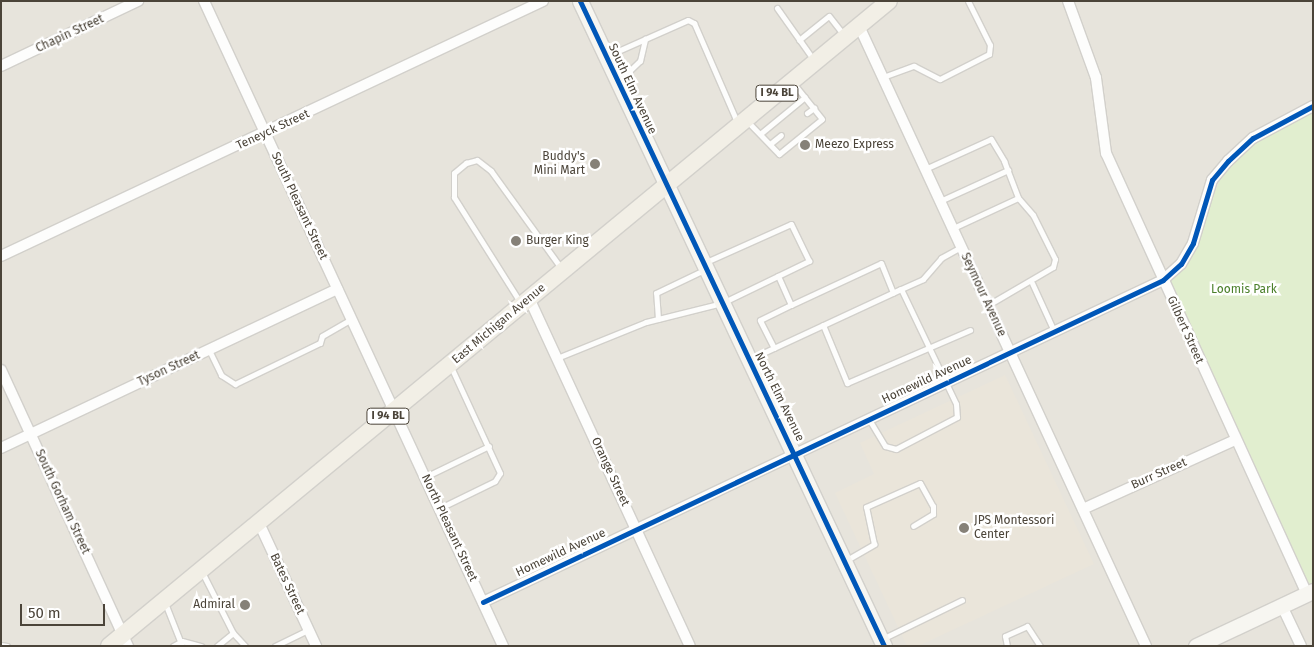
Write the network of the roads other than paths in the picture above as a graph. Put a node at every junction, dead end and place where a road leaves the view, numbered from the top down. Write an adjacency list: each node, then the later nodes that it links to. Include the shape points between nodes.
1 (138, 1): 15 (street, Chapin Street)
2 (204, 1): 24 (street, South Pleasant Street)
3 (543, 1): 24 (street, Teneyck Street)
4 (580, 1): 13 (street, South Elm Avenue)
5 (889, 1): 9 (main road, East Michigan Avenue / I 94 BL)
6 (968, 1): 16 (lane, via 990,45 989,54 940,79 914,66)
7 (1068, 1): 39 (street, Gilbert Street, via 1096,78 1106,153)
8 (777, 8): 12 (lane)
9 (859, 26): 10 (main road, East Michigan Avenue / I 94 BL); 16 (street, Seymour Avenue)
10 (846, 37): 12 (lane, via 829,16); 14 (main road, East Michigan Avenue / I 94 BL)
11 (646, 39): 13 (lane); 18 (lane, via 640,61); 23 (lane, via 688,20 694,23)
12 (800, 40): 14 (lane)
13 (606, 56): 18 (street, South Elm Avenue)
14 (815, 62): 17 (main road, East Michigan Avenue / I 94 BL)
15 (1, 66)
16 (882, 77): 28 (street, Seymour Avenue)
17 (792, 81): 19 (lane); 23 (main road, East Michigan Avenue / I 94 BL)
18 (618, 82): 30 (street, South Elm Avenue)
19 (805, 97): 21 (lane); 25 (lane)
20 (1313, 106): 39 (street, Homewild Avenue, via 1253,138 1228,161 1212,180 1193,243 1182,264)
21 (814, 108): 22 (lane); 27 (lane, via 822,119 779,154)
22 (807, 113)
23 (742, 122): 25 (lane); 30 (main road, East Michigan Avenue / I 94 BL)
24 (265, 133): 35 (street, Teneyck Street); 41 (street, South Pleasant Street)
25 (760, 134): 27 (lane)
26 (781, 135): 27 (lane)
27 (770, 144)
28 (925, 169): 29 (lane, via 991,139); 32 (street, Seymour Avenue)
29 (1008, 170): 31 (lane); 32 (lane)
30 (666, 185): 36 (street, North Elm Avenue); 37 (main road, East Michigan Avenue / I 94 BL)
31 (1018, 198): 33 (lane); 40 (lane, via 1033,215 1055,259 1051,272)
32 (940, 201): 33 (street, Seymour Avenue)
33 (952, 229): 34 (street, Seymour Avenue)
34 (961, 247): 42 (lane, via 941,258 923,279); 47 (street, Seymour Avenue)
35 (1, 256)
36 (705, 266): 38 (lane, via 791,224 809,261); 45 (street, North Elm Avenue); 49 (lane, via 656,293 653,305)
37 (563, 271): 44 (main road, East Michigan Avenue / I 94 BL); 44 (lane, via 491,171 477,160 466,163 454,173 454,197)
38 (778, 276): 45 (lane); 46 (lane)
39 (1163, 280): 52 (street, Homewild Avenue); 65 (street, Gilbert Street)
40 (1032, 283): 47 (lane); 52 (lane)
41 (338, 289): 48 (street, South Pleasant Street); 55 (street, Tyson Street)
42 (901, 289): 43 (lane); 54 (lane)
43 (893, 292): 46 (lane, via 881,263); 50 (lane)
44 (526, 302): 57 (street, Orange Street); 59 (main road, East Michigan Avenue / I 94 BL)
45 (722, 303): 49 (lane); 58 (street, North Elm Avenue)
46 (791, 305): 53 (lane, via 760,320)
47 (988, 305): 56 (street, Seymour Avenue)
48 (351, 319): 55 (lane, via 322,336 320,343 235,384 221,375); 62 (street, South Pleasant Street)
49 (658, 319): 57 (lane)
50 (823, 325): 53 (lane); 54 (lane, via 847,383)
51 (970, 330): 54 (lane)
52 (1054, 331): 56 (street, Homewild Avenue)
53 (774, 348): 58 (lane)
54 (929, 348): 61 (lane)
55 (209, 350): 64 (street, Tyson Street)
56 (1010, 352): 61 (street, Homewild Avenue); 71 (street, Seymour Avenue)
57 (557, 358): 74 (street, Orange Street)
58 (749, 359): 68 (street, North Elm Avenue)
59 (450, 364): 62 (main road, East Michigan Avenue / I 94 BL); 66 (lane)
60 (1, 370): 64 (street, South Gorham Street)
61 (946, 383): 63 (street, Homewild Avenue); 63 (lane, via 957,417 903,448 885,446)
62 (395, 410): 69 (street, North Pleasant Street); 72 (main road, East Michigan Avenue / I 94 BL)
63 (869, 419): 68 (street, Homewild Avenue)
64 (31, 434): 67 (street, Tyson Street); 84 (street, South Gorham Street)
65 (1235, 440): 71 (street, Burr Street); 77 (street, Gilbert Street)
66 (490, 446): 69 (lane); 70 (lane, via 501,469 499,478)
67 (1, 448)
68 (795, 454): 74 (street, Homewild Avenue); 75 (street, North Elm Avenue)
69 (425, 477): 70 (street, North Pleasant Street)
70 (440, 508): 80 (street, North Pleasant Street)
71 (1083, 509): 100 (street, Seymour Avenue)
72 (259, 523): 76 (main road, East Michigan Avenue / I 94 BL); 82 (street, Bates Street)
73 (913, 526): 75 (lane, via 932,514 920,484 866,507 874,544)
74 (636, 528): 80 (street, Homewild Avenue); 97 (street, Orange Street)
75 (845, 561): 85 (street, North Elm Avenue)
76 (201, 570): 79 (main road, East Michigan Avenue / I 94 BL); 83 (lane)
77 (1310, 593): 81 (street)
78 (962, 600): 85 (lane)
79 (164, 601): 84 (main road, East Michigan Avenue / I 94 BL); 86 (lane)
80 (483, 602): 96 (street, North Pleasant Street)
81 (1282, 606): 101 (street); 102 (street)
82 (308, 630): 94 (lane); 95 (street, Bates Street)
83 (233, 633): 92 (lane); 93 (lane)
84 (126, 640): 89 (main road, East Michigan Avenue / I 94 BL)
85 (883, 642)
86 (182, 643): 90 (lane); 91 (lane)
87 (1, 645): 88 (lane)
88 (7, 646)
89 (109, 646)
90 (172, 646)
91 (201, 646)
92 (217, 646)
93 (245, 646)
94 (275, 646)
95 (316, 646)
96 (503, 646)
97 (690, 646)
98 (1007, 646): 99 (lane, via 1005,636 1027,626)
99 (1040, 646)
100 (1146, 646)
101 (1196, 646)
102 (1301, 646)

